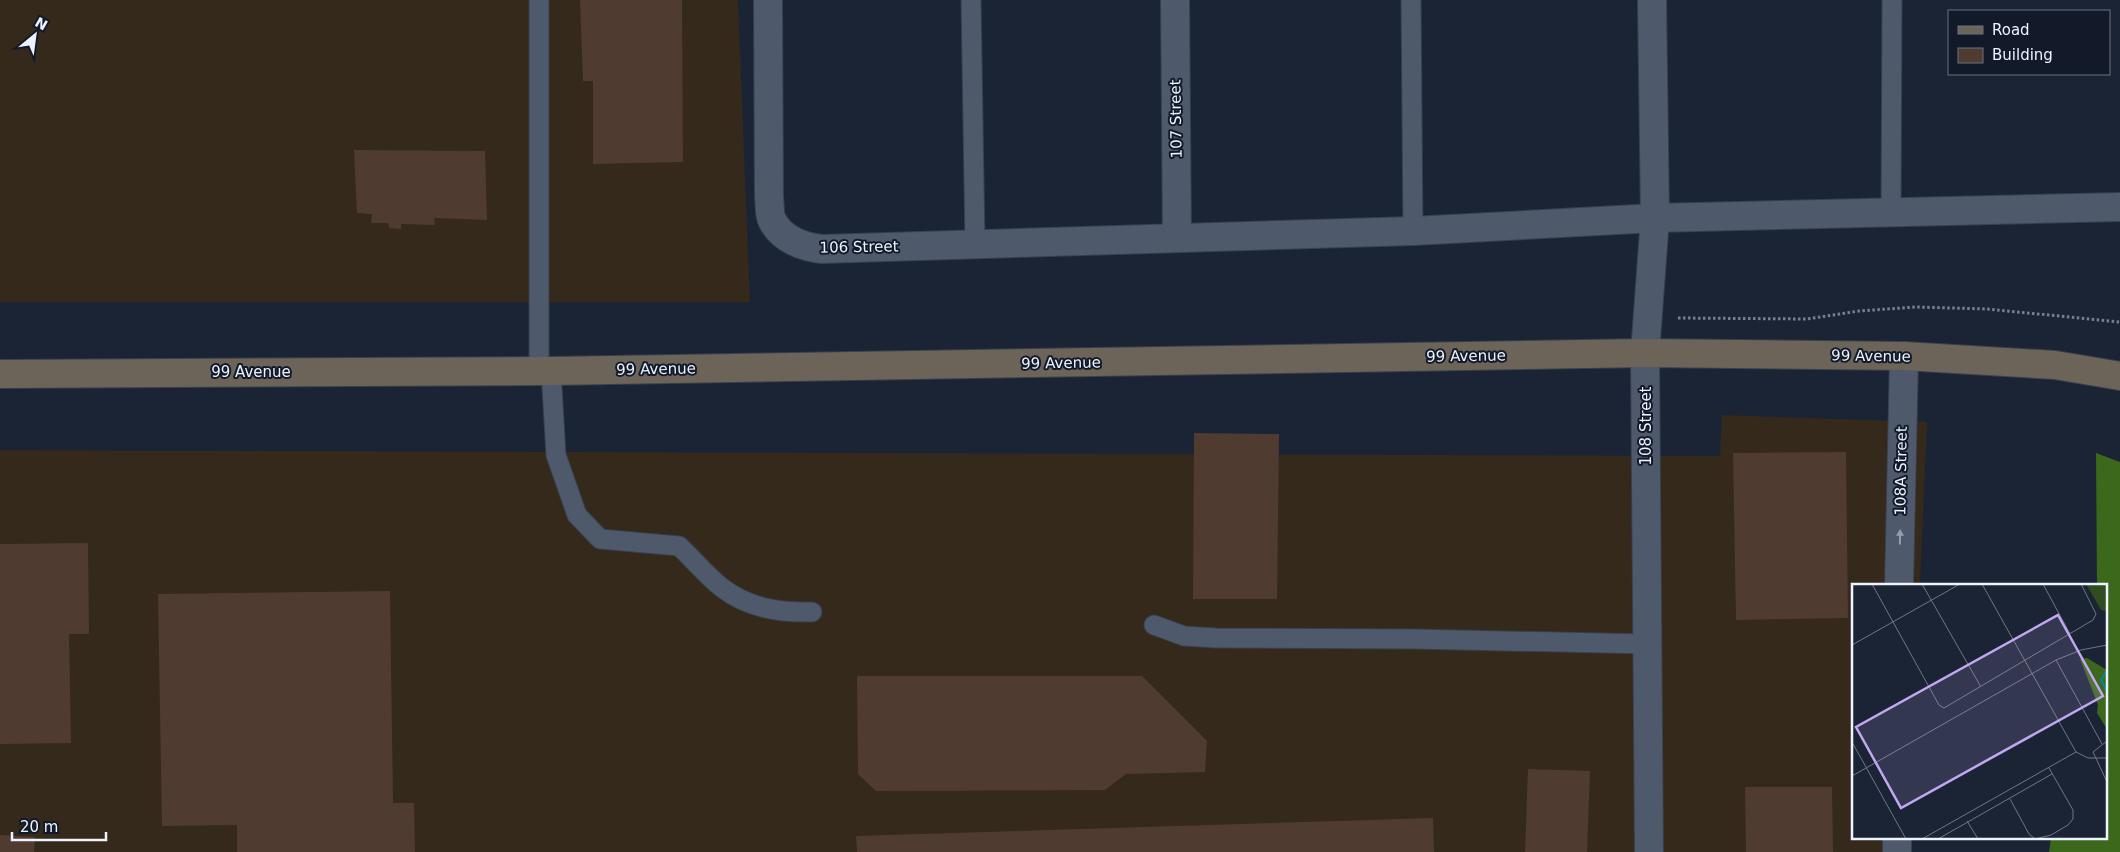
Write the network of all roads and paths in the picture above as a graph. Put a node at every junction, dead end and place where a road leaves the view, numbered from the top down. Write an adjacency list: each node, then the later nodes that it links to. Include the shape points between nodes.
1 (539, 0): 18 (lane)
2 (768, 0): 13 (street, 106 Street, via 769,197 772,220 781,232 794,242 822,249)
3 (971, 0): 13 (lane)
4 (1175, 0): 12 (street, 107 Street)
5 (1411, 0): 11 (lane)
6 (1652, 0): 10 (street, 108 Street)
7 (1892, 0): 9 (lane)
8 (2120, 207): 9 (street, 106 Street)
9 (1892, 213): 10 (street, 106 Street)
10 (1654, 218): 11 (street, 106 Street); 14 (street, 108 Street)
11 (1413, 231): 12 (street, 106 Street)
12 (1178, 238): 13 (street, 106 Street)
13 (975, 244)
14 (1648, 316): 15 (path, via 1807,319 1916,307 1987,309); 16 (street, 108 Street)
15 (2120, 322)
16 (1646, 353): 17 (main road, 99 Avenue); 18 (main road, 99 Avenue); 24 (street, 108 Street)
17 (1904, 356): 20 (main road, 99 Avenue, via 2055,365); 21 (street, 108A Street, one-way to 17)
18 (545, 371): 19 (main road, 99 Avenue); 22 (lane, via 556,456 577,515 600,539 680,546 721,587 750,604 783,613)
19 (0, 374)
20 (2120, 376)
21 (1899, 584)
22 (812, 612)
23 (1154, 625): 24 (lane, via 1184,636 1216,638)
24 (1648, 644): 25 (street, 108 Street)
25 (1649, 852)

